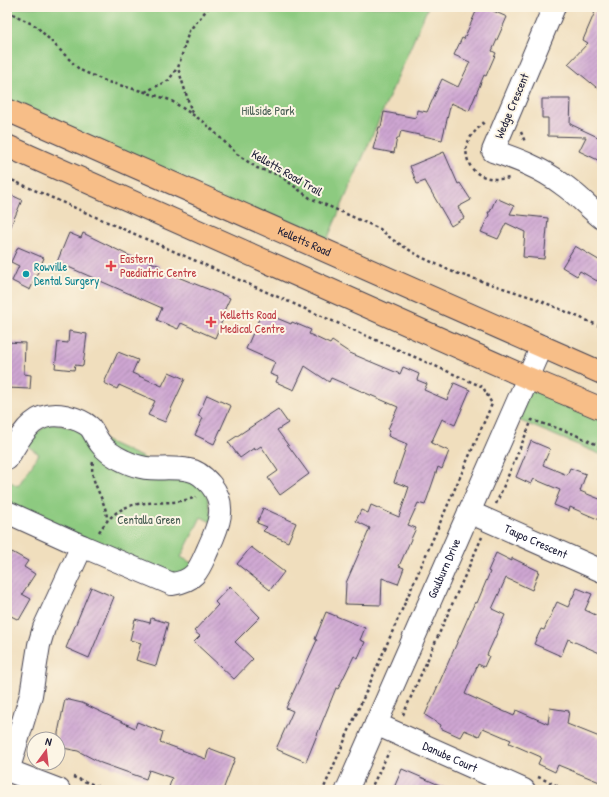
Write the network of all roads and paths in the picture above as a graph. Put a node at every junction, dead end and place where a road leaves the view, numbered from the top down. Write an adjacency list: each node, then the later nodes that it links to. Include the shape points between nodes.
1 (209, 7): 4 (path, via 189,31)
2 (554, 7): 12 (street, Wedge Crescent, via 493,151 542,171 562,184)
3 (7, 11): 5 (path, Kelletts Road Trail, via 36,26 80,70 108,82)
4 (178, 68): 5 (path, via 169,80); 7 (path)
5 (145, 92): 7 (path, Kelletts Road Trail, via 170,100)
6 (7, 110): 14 (main road, Kelletts Road)
7 (193, 114): 13 (path, Kelletts Road Trail, via 237,154 257,168 279,175 310,198 380,229 392,240 421,257 453,272 534,298)
8 (520, 128): 9 (path)
9 (527, 146)
10 (11, 150): 16 (main road, via 191,227)
11 (7, 178): 34 (path, via 483,387 492,404)
12 (602, 218)
13 (602, 327)
14 (542, 346): 15 (main road, Kelletts Road); 16 (street, Goulburn Drive)
15 (602, 372)
16 (528, 378): 17 (main road); 24 (street, Goulburn Drive)
17 (602, 409)
18 (602, 447): 22 (path, via 569,432 532,420)
19 (95, 456): 25 (path, via 92,466 94,478 104,501)
20 (7, 458): 27 (street, via 28,426 53,415 64,416 74,418 90,428 100,443 120,459 142,468 189,470 205,477 216,492 221,516 218,527 199,570 182,582 172,584 161,581)
21 (200, 495): 25 (path, via 174,501 139,503 123,509)
22 (496, 505)
23 (7, 512): 27 (street)
24 (469, 512): 28 (street, Taupo Crescent); 30 (street, Goulburn Drive)
25 (107, 521): 27 (path)
26 (482, 537): 29 (path)
27 (89, 541): 32 (street, via 44,628 31,695)
28 (602, 571)
29 (402, 718)
30 (376, 724): 35 (street, Goulburn Drive); 37 (street, Danube Court)
31 (388, 751): 36 (path)
32 (8, 771): 33 (street)
33 (59, 790)
34 (323, 790)
35 (347, 790)
36 (370, 790)
37 (524, 790)

